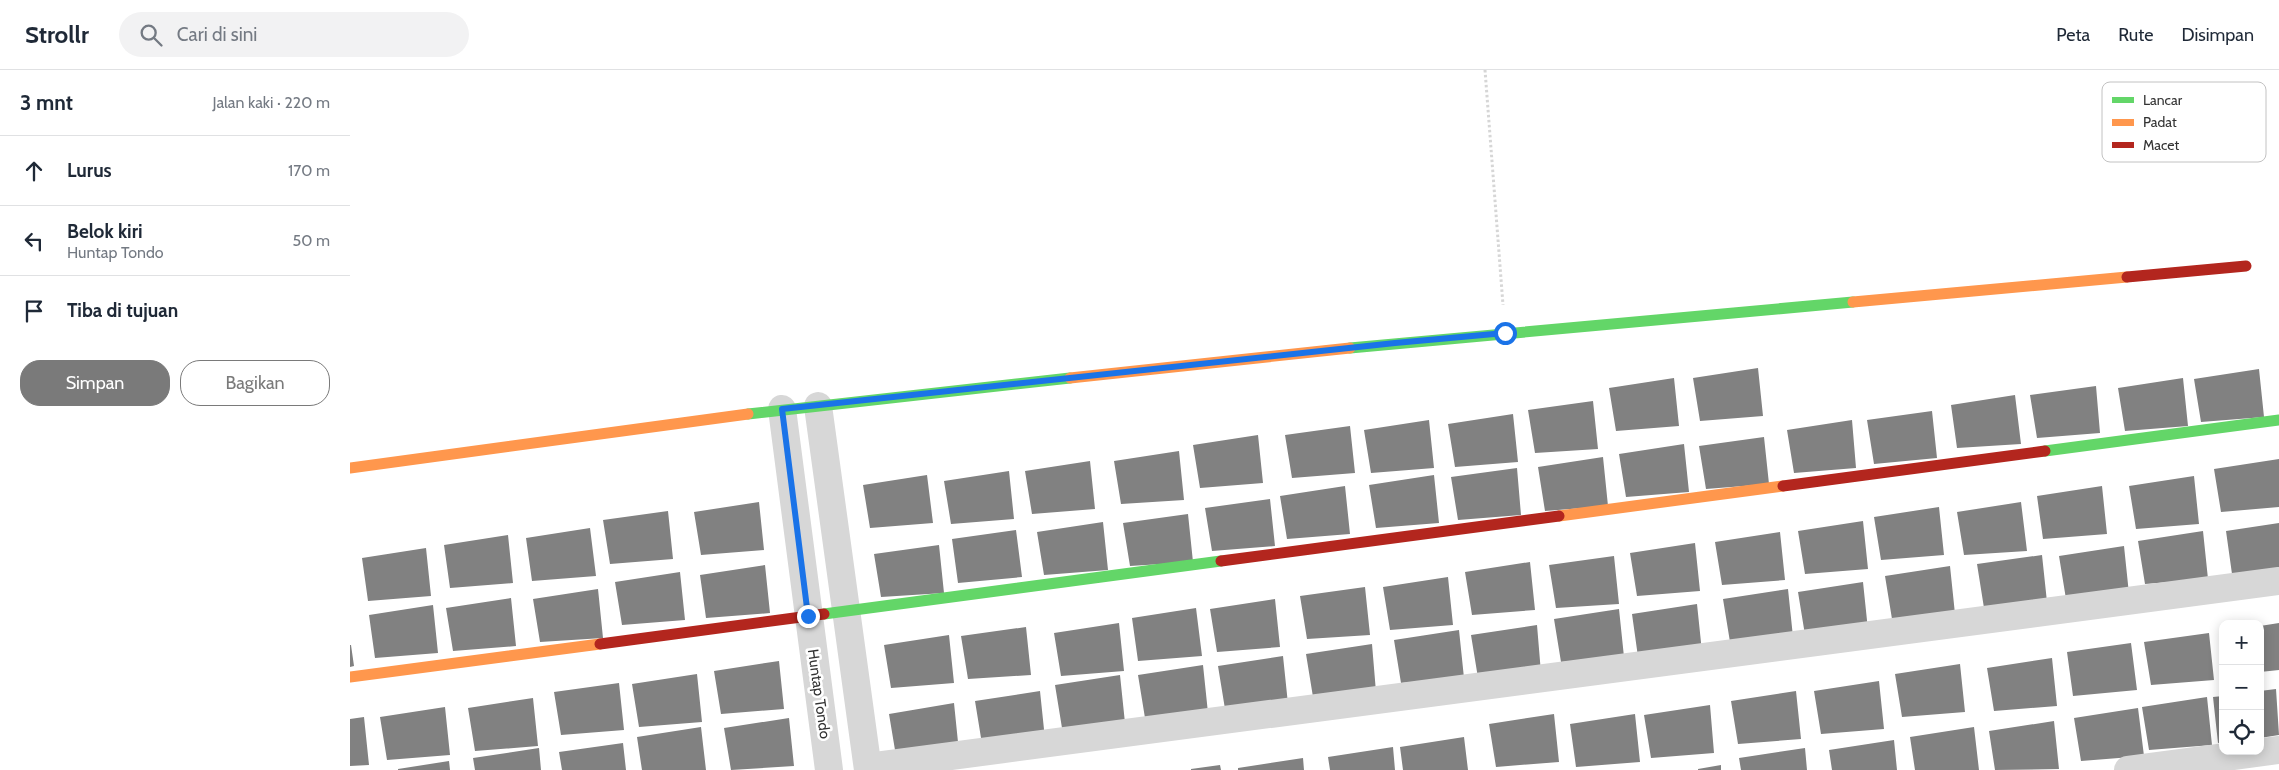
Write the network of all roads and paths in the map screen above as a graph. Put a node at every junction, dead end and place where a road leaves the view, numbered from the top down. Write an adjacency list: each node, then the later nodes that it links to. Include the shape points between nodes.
1 (1485, 70): 3 (path)
2 (2246, 266): 3 (street)
3 (1505, 333): 4 (street)
4 (818, 406): 5 (street); 9 (street)
5 (782, 409): 7 (street); 10 (street, Huntap Tondo)
6 (2279, 420): 9 (street)
7 (350, 468)
8 (2279, 581): 13 (street)
9 (847, 611): 10 (street); 13 (street)
10 (808, 616): 11 (street); 14 (street, Huntap Tondo)
11 (350, 677)
12 (2279, 750): 15 (street)
13 (868, 768)
14 (829, 770)
15 (2128, 770)

